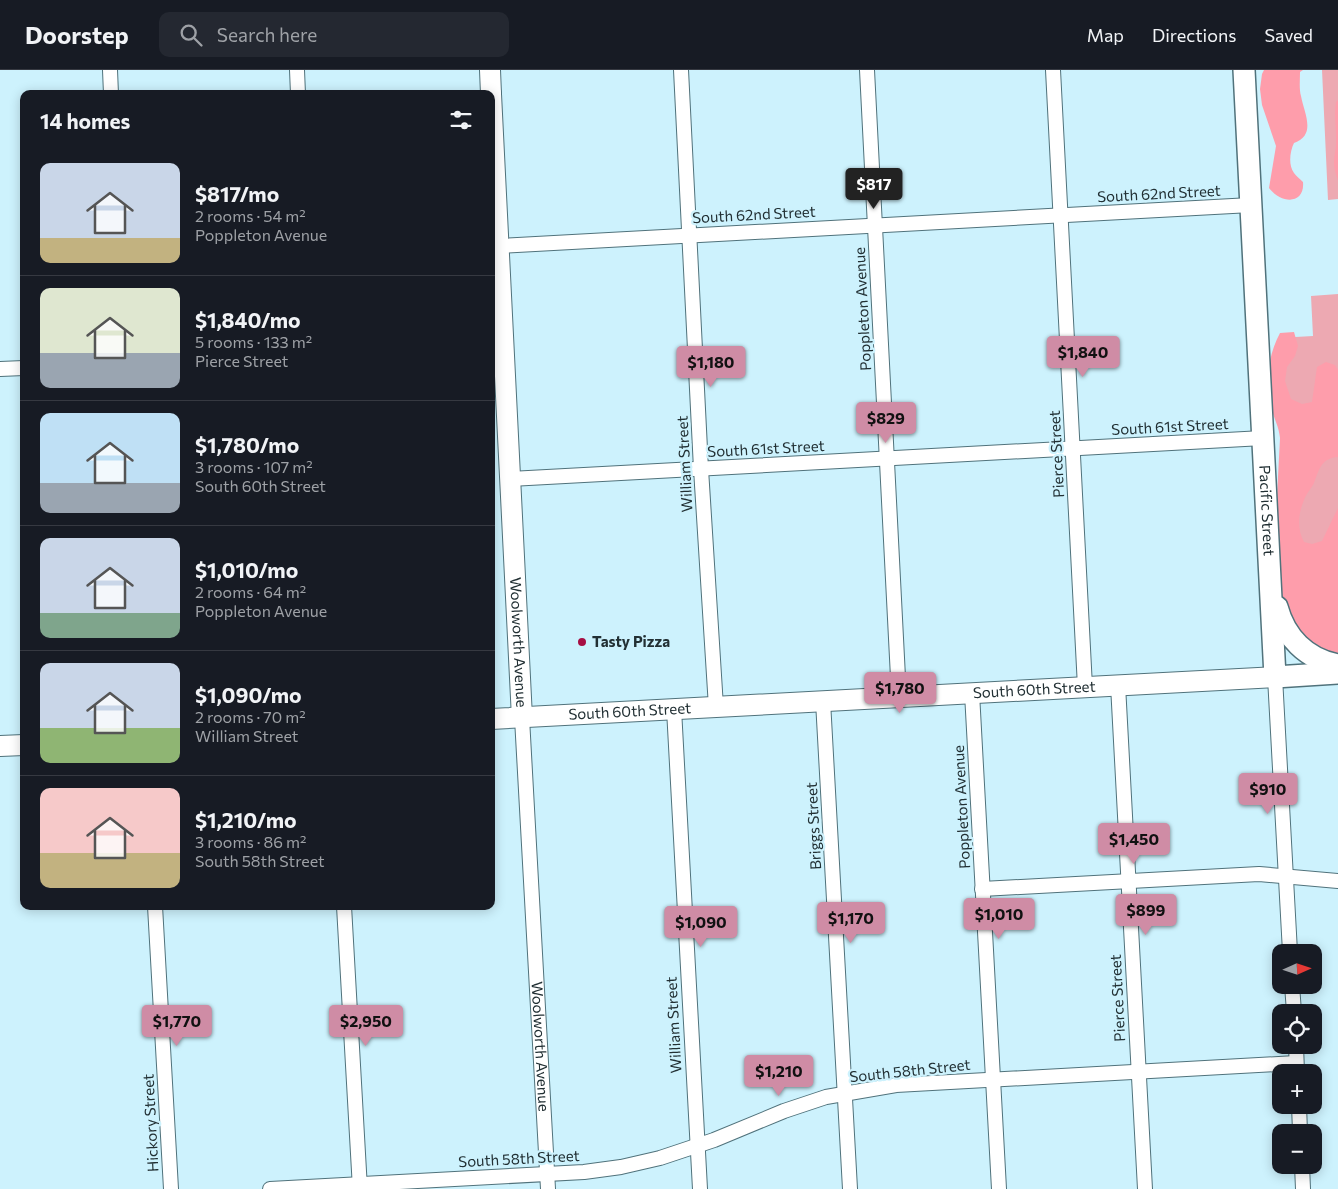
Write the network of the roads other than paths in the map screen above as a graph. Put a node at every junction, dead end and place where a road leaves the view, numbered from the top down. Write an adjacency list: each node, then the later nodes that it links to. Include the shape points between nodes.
1 (110, 70): 8 (street)
2 (297, 70): 9 (street)
3 (490, 70): 10 (main road, Woolworth Avenue)
4 (681, 70): 15 (street, William Street)
5 (867, 70): 14 (street, Poppleton Avenue)
6 (1054, 70): 13 (street, Pierce Street)
7 (1244, 70): 12 (main road, Pacific Street)
8 (111, 90)
9 (298, 90)
10 (491, 90)
11 (495, 185): 16 (main road, Woolworth Avenue)
12 (1251, 206): 13 (street, South 62nd Street); 20 (main road, Pacific Street)
13 (1061, 215): 14 (street, South 62nd Street); 21 (street, Pierce Street)
14 (875, 224): 15 (street, South 62nd Street); 22 (street, Poppleton Avenue)
15 (689, 235): 16 (street, South 62nd Street); 23 (street, William Street)
16 (499, 246): 17 (main road, Woolworth Avenue)
17 (497, 342): 24 (main road, Woolworth Avenue)
18 (20, 368): 19 (street)
19 (0, 369)
20 (1263, 438): 21 (street, South 61st Street); 25 (main road, Pacific Street)
21 (1072, 449): 22 (street, South 61st Street); 30 (street, Pierce Street)
22 (887, 458): 23 (street, South 61st Street); 32 (street, Poppleton Avenue)
23 (701, 468): 24 (street, South 61st Street); 34 (street, William Street)
24 (510, 479): 36 (main road, Woolworth Avenue)
25 (1271, 585): 26 (main road, via 1279,616 1290,636 1307,653); 28 (main road, Pacific Street)
26 (1338, 665)
27 (1338, 673): 28 (main road, South 60th Street)
28 (1275, 677): 29 (main road, South 60th Street); 40 (street, Pacific Street)
29 (1118, 685): 30 (main road, South 60th Street); 41 (street, Pierce Street)
30 (1085, 687): 31 (main road, South 60th Street)
31 (972, 693): 32 (main road, South 60th Street); 43 (street, Poppleton Avenue)
32 (899, 697): 33 (main road, South 60th Street)
33 (823, 701): 34 (main road, South 60th Street); 50 (street, Briggs Street)
34 (716, 707): 35 (main road, South 60th Street)
35 (674, 709): 36 (main road, South 60th Street); 51 (street, William Street)
36 (522, 718): 37 (main road, South 60th Street); 52 (street, Woolworth Avenue)
37 (495, 719)
38 (20, 745): 39 (main road)
39 (0, 746)
40 (1286, 876): 41 (street, via 1259,874); 42 (street); 46 (street, Pacific Street)
41 (1129, 880): 43 (street); 48 (street, Pierce Street)
42 (1338, 881)
43 (982, 889): 49 (street, Poppleton Avenue)
44 (154, 910): 55 (street, Hickory Street)
45 (344, 910): 54 (street)
46 (1290, 944)
47 (1272, 1069): 48 (street, South 58th Street)
48 (1138, 1072): 49 (street, South 58th Street); 61 (street, Pierce Street)
49 (992, 1080): 50 (street, South 58th Street, via 896,1085); 60 (street, Poppleton Avenue)
50 (845, 1094): 51 (street, South 58th Street, via 784,1111); 59 (street, Briggs Street)
51 (697, 1146): 52 (street, South 58th Street, via 621,1167); 58 (street, William Street)
52 (547, 1174): 54 (street, South 58th Street); 57 (street, Woolworth Avenue)
53 (1302, 1174): 62 (street)
54 (360, 1186): 56 (street, South 58th Street)
55 (171, 1189)
56 (270, 1189)
57 (548, 1189)
58 (700, 1189)
59 (850, 1189)
60 (999, 1189)
61 (1145, 1189)
62 (1303, 1189)

